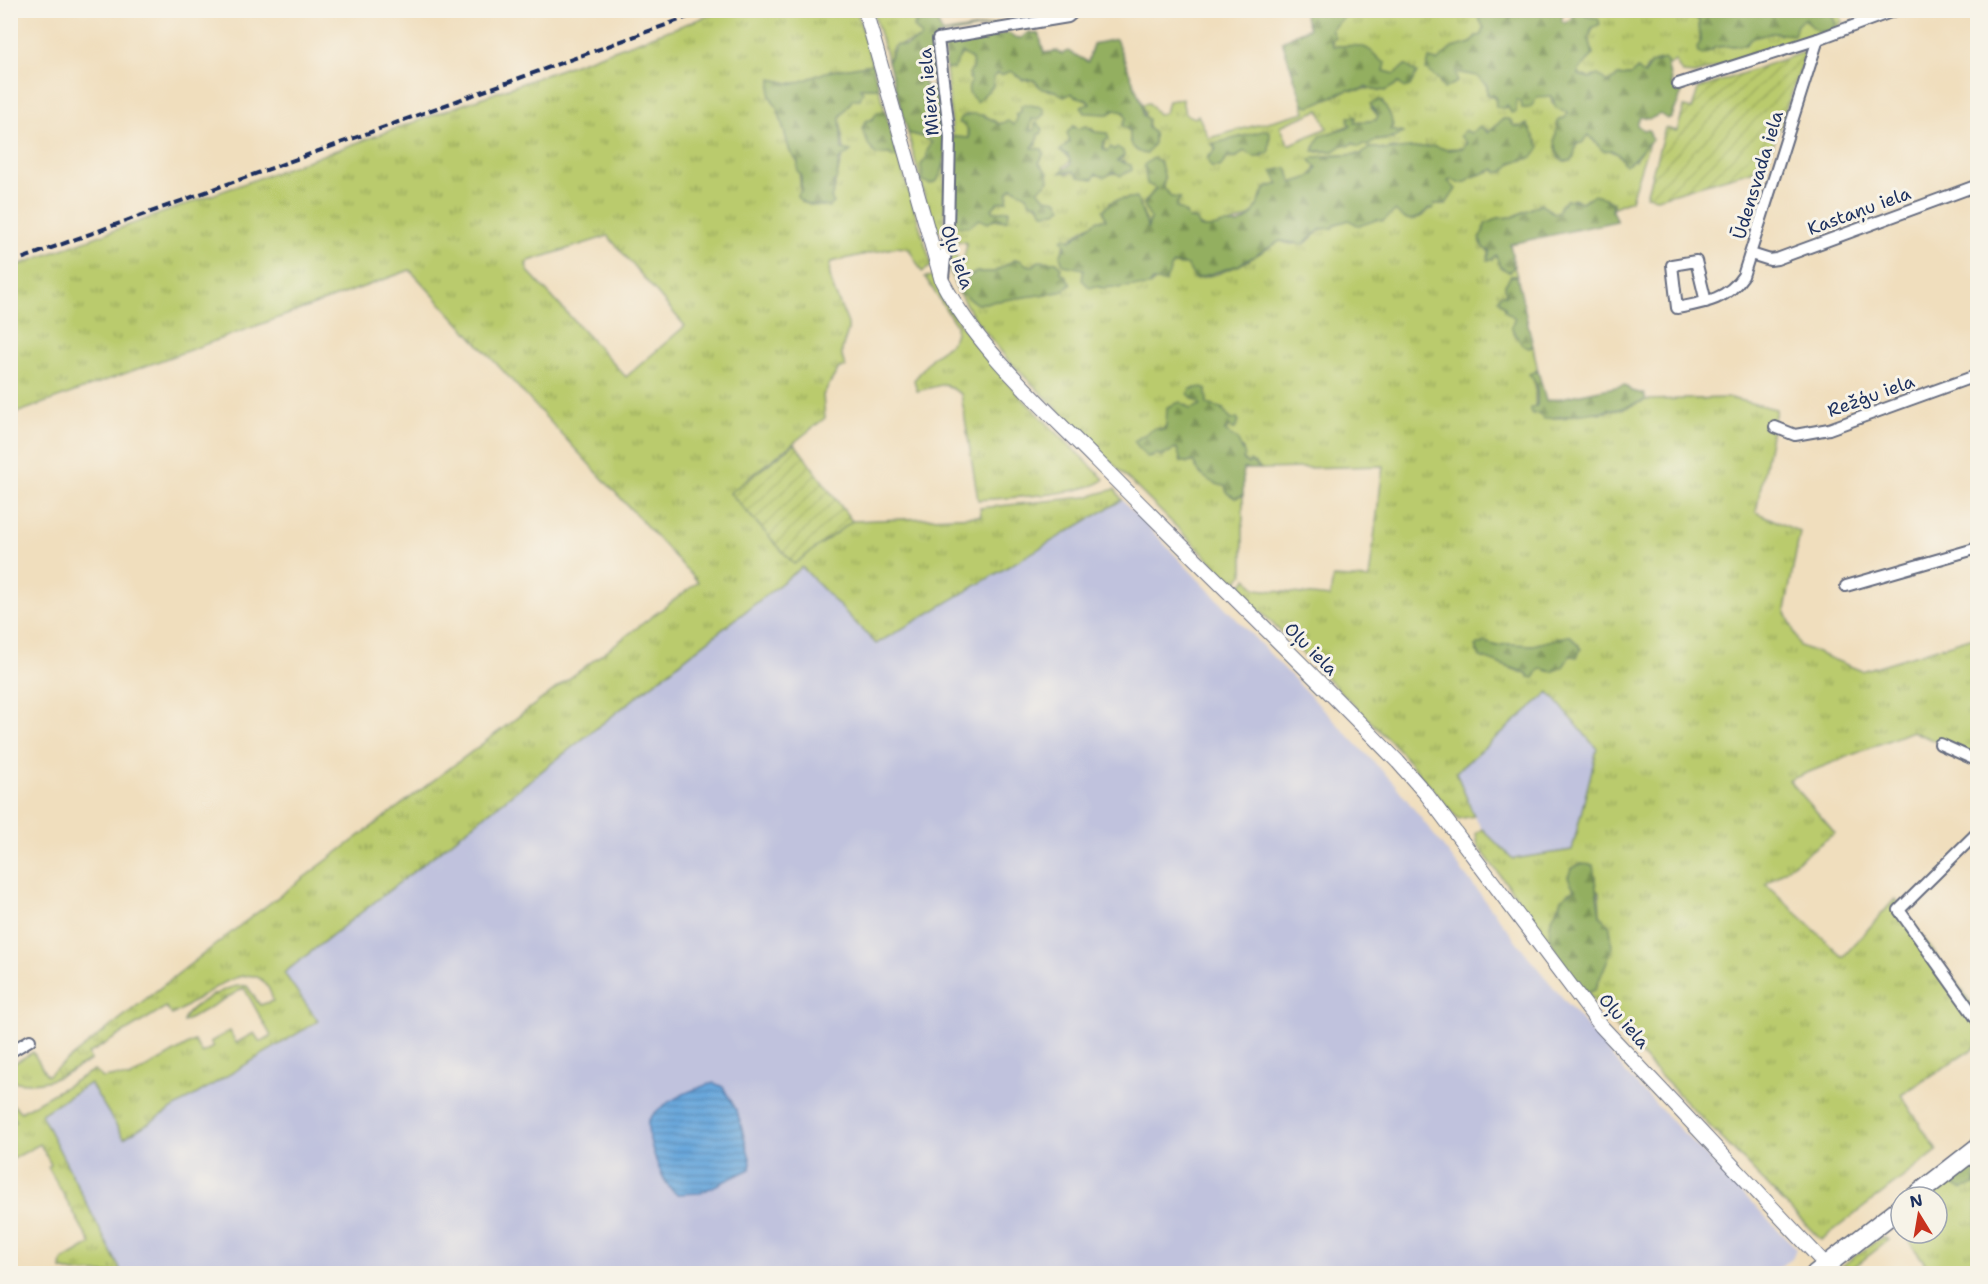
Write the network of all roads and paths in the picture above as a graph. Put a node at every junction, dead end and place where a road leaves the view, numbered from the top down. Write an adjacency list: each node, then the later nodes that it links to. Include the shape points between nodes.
1 (865, 10): 8 (street, Oļu iela)
2 (1076, 10): 8 (street, Miera iela, via 1068,17 938,39 950,137 948,230)
3 (1896, 10): 4 (street)
4 (1818, 39): 5 (street); 7 (street, Ūdensvada iela)
5 (1678, 84)
6 (1977, 185): 7 (street, Kastaņu iela, via 1777,259)
7 (1751, 254): 9 (street, Ūdensvada iela, via 1733,289)
8 (942, 281): 23 (street, Oļu iela, via 980,338 1018,380 1398,762 1601,1026)
9 (1706, 302): 9 (street, Ūdensvada iela, via 1677,308 1672,266 1696,261)
10 (1977, 375): 11 (street, Režģu iela, via 1829,429 1795,435)
11 (1775, 427)
12 (1977, 548): 13 (street)
13 (1845, 586)
14 (1940, 744): 15 (street)
15 (1977, 761)
16 (1977, 832): 17 (street, via 1899,910)
17 (1977, 1021)
18 (30, 1040): 19 (street)
19 (10, 1052)
20 (1977, 1147): 21 (highway)
21 (1929, 1185)
22 (1889, 1216): 23 (highway)
23 (1821, 1269)

